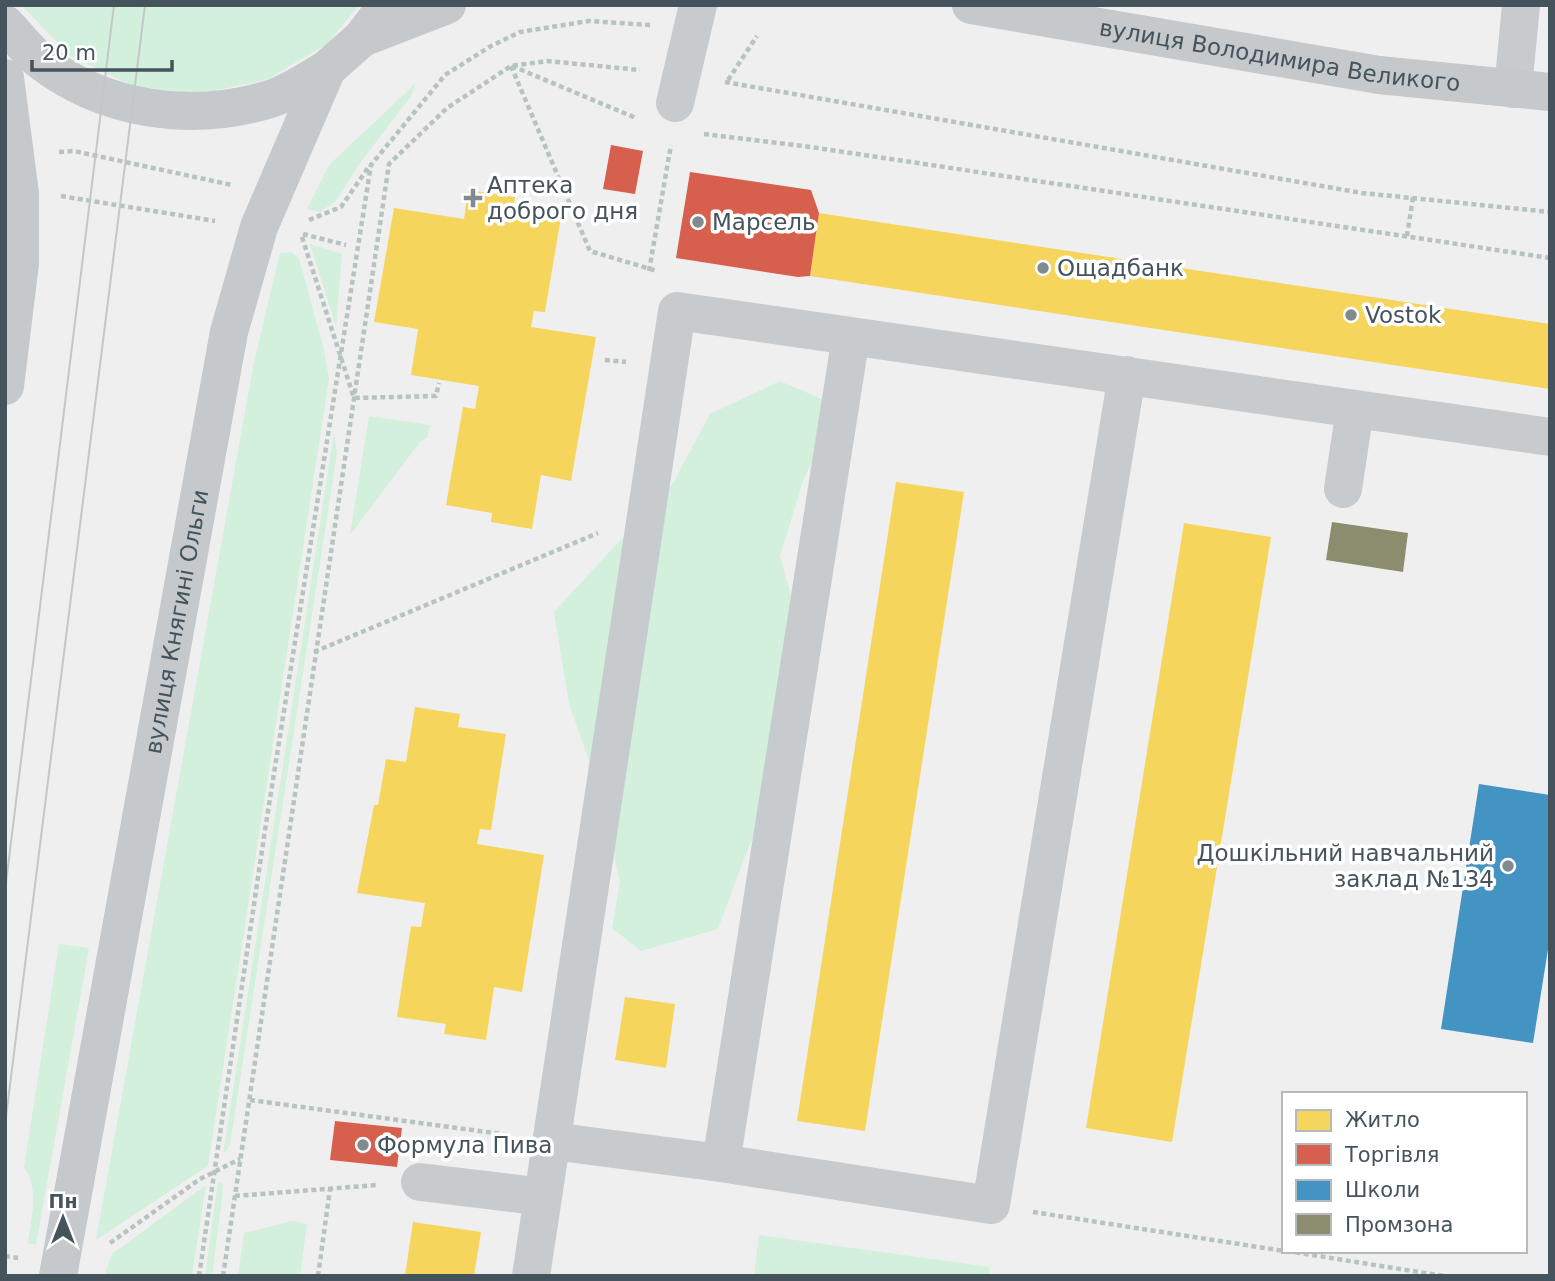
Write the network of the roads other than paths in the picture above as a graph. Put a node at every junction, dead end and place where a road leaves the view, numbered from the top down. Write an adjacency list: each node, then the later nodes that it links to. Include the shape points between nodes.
1 (387, 5): 7 (main road, вулиця Княгині Ольги)
2 (447, 5): 7 (main road)
3 (971, 5): 10 (main road, вулиця Володимира Великого, via 1379,75)
4 (1521, 5): 10 (lane)
5 (695, 17): 11 (lane)
6 (5, 24): 8 (main road, via 38,59 90,91 150,109 212,112 272,98)
7 (362, 38): 8 (main road, вулиця Княгині Ольги)
8 (327, 69): 22 (main road, вулиця Княгині Ольги, via 259,227 229,332)
9 (5, 78): 14 (main road, via 20,194 20,263)
10 (1531, 91)
11 (669, 109)
12 (851, 336): 13 (lane); 18 (lane, via 677,311); 19 (lane)
13 (1127, 375): 15 (lane); 19 (lane, via 991,1205)
14 (5, 386)
15 (1355, 409): 16 (lane); 17 (lane)
16 (1550, 437)
17 (1342, 489)
18 (552, 1141): 19 (lane); 21 (lane)
19 (721, 1163)
20 (420, 1182): 21 (lane)
21 (543, 1197): 23 (lane)
22 (58, 1276)
23 (531, 1276)

